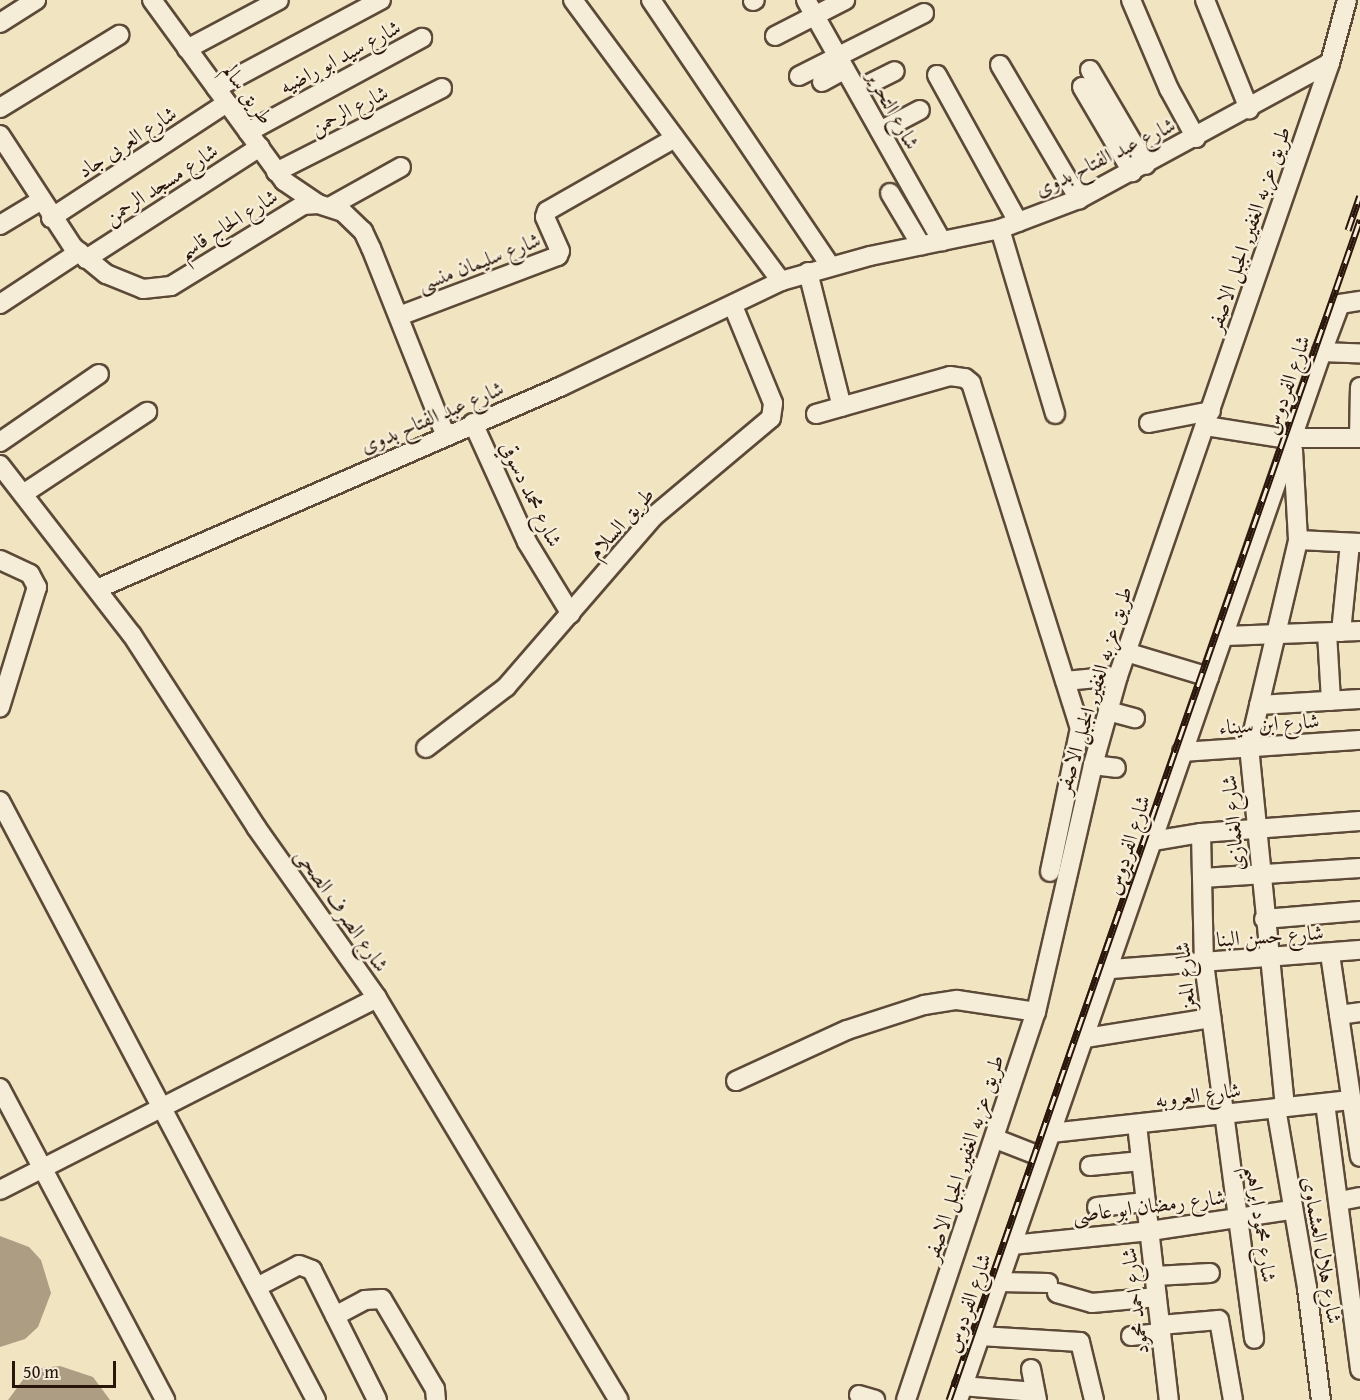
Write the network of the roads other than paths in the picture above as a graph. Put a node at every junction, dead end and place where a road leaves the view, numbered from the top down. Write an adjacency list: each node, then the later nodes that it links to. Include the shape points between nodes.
1 (36, 0): 13 (street)
2 (279, 0): 17 (street)
3 (381, 0): 27 (street)
4 (573, 0): 37 (street)
5 (651, 0): 54 (street)
6 (845, 0): 11 (street)
7 (1131, 0): 38 (street, via 1169,89)
8 (1204, 0): 32 (street)
9 (1347, 0): 19 (street, طريق عزبه الغفير, الجبل الاصفر)
10 (161, 3): 17 (street, طريق سالم)
11 (810, 8): 15 (street); 18 (street, شارع التحرير)
12 (924, 12): 18 (street)
13 (0, 23)
14 (119, 35): 31 (street)
15 (775, 36)
16 (422, 38): 35 (street, شارع سيد ابو راضيه)
17 (187, 49): 27 (street, طريق سالم)
18 (841, 62): 24 (street); 25 (street); 29 (street, شارع التحرير)
19 (1330, 63): 32 (street, شارع عبد الفتاح بدوى); 69 (street, طريق عزبه الغفير, الجبل الاصفر)
20 (1000, 65): 44 (street)
21 (1090, 70): 41 (street)
22 (895, 71): 29 (street)
23 (937, 75): 48 (street)
24 (799, 76)
25 (822, 82)
26 (1082, 87): 41 (street)
27 (216, 88): 30 (street, طريق سالم)
28 (442, 88): 42 (street, شارع الرحمن)
29 (857, 90): 34 (street, شارع التحرير)
30 (227, 103): 35 (street, طريق سالم); 47 (street, شارع العربى جاد)
31 (0, 108)
32 (1249, 109): 38 (street, شارع عبد الفتاح بدوى)
33 (920, 110): 34 (street)
34 (880, 131): 51 (street, شارع التحرير)
35 (248, 132): 39 (street, طريق سالم)
36 (0, 135): 45 (street, شارع الحاج قاسم)
37 (675, 138): 56 (street); 60 (street, شارع سليمان منسى, via 547,211 545,217 560,251 558,256)
38 (1196, 138): 41 (street, شارع عبد الفتاح بدوى)
39 (260, 147): 42 (street, طريق سالم); 53 (street, شارع مسجد الرحمن)
40 (402, 167): 46 (street, شارع الحاج قاسم)
41 (1139, 168): 44 (street, شارع عبد الفتاح بدوى)
42 (276, 172): 46 (street, طريق سالم, via 294,190)
43 (890, 193): 52 (street)
44 (1079, 199): 48 (street, شارع عبد الفتاح بدوى)
45 (40, 201): 47 (street, شارع الحاج قاسم); 49 (street)
46 (325, 205): 53 (street, شارع الحاج قاسم, via 289,210 171,286 130,286); 60 (street, via 343,212 363,231)
47 (51, 218): 53 (street, شارع الحاج قاسم)
48 (1018, 222): 50 (street, شارع عبد الفتاح بدوى)
49 (0, 225)
50 (999, 229): 51 (street, شارع عبد الفتاح بدوى); 68 (street)
51 (942, 242): 52 (street, شارع عبد الفتاح بدوى)
52 (921, 245): 54 (street, شارع عبد الفتاح بدوى)
53 (83, 256): 58 (street, شارع مسجد الرحمن)
54 (831, 265): 55 (street, شارع عبد الفتاح بدوى)
55 (808, 272): 56 (street, شارع عبد الفتاح بدوى); 65 (street)
56 (781, 281): 59 (street, شارع عبد الفتاح بدوى)
57 (1360, 301): 61 (street, شارع الفردوس, via 1340,304)
58 (0, 304)
59 (733, 306): 70 (street, شارع عبد الفتاح بدوى); 82 (street, طريق السلام, via 772,403 771,418 653,516)
60 (399, 316): 72 (street)
61 (1322, 352): 62 (street); 74 (street, شارع الفردوس)
62 (1360, 353)
63 (99, 374): 75 (street)
64 (1360, 387): 73 (street)
65 (842, 407): 67 (street); 90 (street, via 950,376 965,378 970,383)
66 (147, 412): 77 (street)
67 (816, 414)
68 (1055, 414)
69 (1208, 418): 71 (street); 74 (street); 87 (street, طريق عزبه الغفير, الجبل الاصفر)
70 (473, 423): 72 (street, شارع عبد الفتاح بدوى); 82 (street, شارع محمد دسوقي, via 527,542)
71 (1149, 423)
72 (445, 434): 81 (street, شارع عبد الفتاح بدوى)
73 (1359, 438): 74 (street)
74 (1292, 439): 78 (street, شارع الغمازى); 86 (street, شارع الفردوس)
75 (0, 442)
76 (0, 465): 77 (street, شارع الصرف الصحى)
77 (23, 494): 81 (street, شارع الصرف الصحى)
78 (1298, 540): 79 (street); 85 (street, شارع الغمازى)
79 (1355, 543): 84 (street)
80 (0, 560): 94 (street, via 30,574 36,587)
81 (97, 589): 119 (street, شارع الصرف الصحى, via 132,635 261,835)
82 (571, 614): 98 (street, طريق السلام, via 506,687)
83 (1360, 631): 84 (street)
84 (1334, 632): 85 (street); 92 (street)
85 (1276, 634): 86 (street); 93 (street, شارع الغمازى)
86 (1225, 636): 89 (street, شارع الفردوس)
87 (1126, 652): 88 (street, طريق عزبه الغفير, الجبل الاصفر); 89 (street)
88 (1118, 676): 90 (street); 95 (street, طريق عزبه الغفير, الجبل الاصفر)
89 (1209, 677): 100 (street, شارع الفردوس)
90 (1065, 681): 109 (street, via 1080,740)
91 (1360, 699): 92 (street)
92 (1331, 701): 93 (street)
93 (1259, 705): 99 (street, شارع الغمازى)
94 (0, 707)
95 (1108, 711): 96 (street); 101 (street, طريق عزبه الغفير, الجبل الاصفر)
96 (1135, 718)
97 (1360, 740): 99 (street, شارع ابن سيناء)
98 (426, 748)
99 (1250, 748): 100 (street, شارع ابن سيناء); 105 (street, شارع الغمازى)
100 (1182, 753): 107 (street, شارع الفردوس)
101 (1093, 765): 102 (street); 120 (street, طريق عزبه الغفير, الجبل الاصفر)
102 (1116, 768)
103 (0, 801): 129 (street)
104 (1360, 821): 105 (street)
105 (1255, 829): 106 (street); 110 (street, شارع الغمازى)
106 (1201, 833): 107 (street); 111 (street, شارع المعز)
107 (1153, 841): 118 (street, شارع الفردوس)
108 (1360, 868): 110 (street)
109 (1050, 872)
110 (1260, 874): 111 (street); 113 (street, شارع الغمازى)
111 (1202, 878): 117 (street, شارع المعز)
112 (1360, 911): 113 (street)
113 (1264, 919): 116 (street, شارع الغمازى)
114 (1360, 950): 115 (street, شارع حسن البنا)
115 (1330, 954): 116 (street, شارع حسن البنا); 122 (street)
116 (1268, 959): 117 (street, شارع حسن البنا); 130 (street, شارع الغمازى)
117 (1204, 963): 118 (street, شارع حسن البنا); 123 (street, شارع المعز)
118 (1110, 969): 124 (street, شارع الفردوس)
119 (377, 998): 129 (street); 168 (street, شارع الصرف الصحى)
120 (1036, 1012): 125 (street, via 957,1000 924,1005 847,1030); 134 (street, طريق عزبه الغفير, الجبل الاصفر)
121 (1360, 1012): 122 (street)
122 (1338, 1015): 127 (street)
123 (1211, 1018): 124 (street); 131 (street, شارع المعز)
124 (1086, 1038): 133 (street, شارع الفردوس)
125 (736, 1081)
126 (0, 1088): 139 (street)
127 (1350, 1100): 128 (street, شارع العروبه); 135 (street)
128 (1325, 1103): 130 (street, شارع العروبه); 142 (street)
129 (160, 1108): 139 (street); 153 (street)
130 (1280, 1108): 131 (street, شارع العروبه); 145 (street, شارع هلال العشماوى)
131 (1224, 1115): 132 (street, شارع العروبه); 146 (street, شارع محمود ابراهيم)
132 (1137, 1125): 133 (street, شارع العروبه); 137 (street, شارع احمد محمود)
133 (1051, 1133): 136 (street, شارع الفردوس)
134 (996, 1139): 136 (street); 169 (street, طريق عزبه الغفير, الجبل الاصفر)
135 (1359, 1145)
136 (1042, 1157): 148 (street, شارع الفردوس)
137 (1141, 1161): 138 (street); 143 (street, شارع احمد محمود)
138 (1090, 1166)
139 (42, 1168): 140 (street); 164 (street)
140 (0, 1190)
141 (1360, 1197): 142 (street)
142 (1340, 1201): 151 (street)
143 (1146, 1202): 144 (street); 147 (street, شارع احمد محمود)
144 (1097, 1207)
145 (1292, 1210): 146 (street, شارع رمضان ابو عاصى); 173 (street, شارع هلال العشماوى, via 1307,1288)
146 (1236, 1218): 147 (street, شارع رمضان ابو عاصى); 159 (street, شارع محمود ابراهيم)
147 (1149, 1231): 148 (street, شارع رمضان ابو عاصى); 150 (street, شارع احمد محمود)
148 (1012, 1245): 152 (street, شارع الفردوس)
149 (1210, 1273): 150 (street)
150 (1155, 1276): 154 (street, شارع احمد محمود)
151 (1355, 1276): 161 (street)
152 (999, 1282): 154 (street, via 1053,1288 1092,1303); 157 (street, شارع الفردوس)
153 (257, 1287): 155 (street, via 290,1267 306,1266 312,1270); 165 (street)
154 (1157, 1298): 156 (street, شارع احمد محمود)
155 (335, 1316): 166 (street); 167 (street, via 365,1300 382,1299 435,1389)
156 (1161, 1329): 158 (street); 171 (street, شارع احمد محمود); 172 (street, via 1219,1320)
157 (980, 1336): 162 (street, شارع الفردوس); 170 (street, via 1080,1342)
158 (1131, 1336)
159 (1254, 1339)
160 (1031, 1369): 163 (street)
161 (1360, 1370)
162 (960, 1393): 163 (street)
163 (1036, 1396)
164 (165, 1400)
165 (316, 1400)
166 (377, 1400)
167 (436, 1400)
168 (619, 1400)
169 (906, 1400)
170 (1094, 1400)
171 (1169, 1400)
172 (1233, 1400)
173 (1321, 1400)

